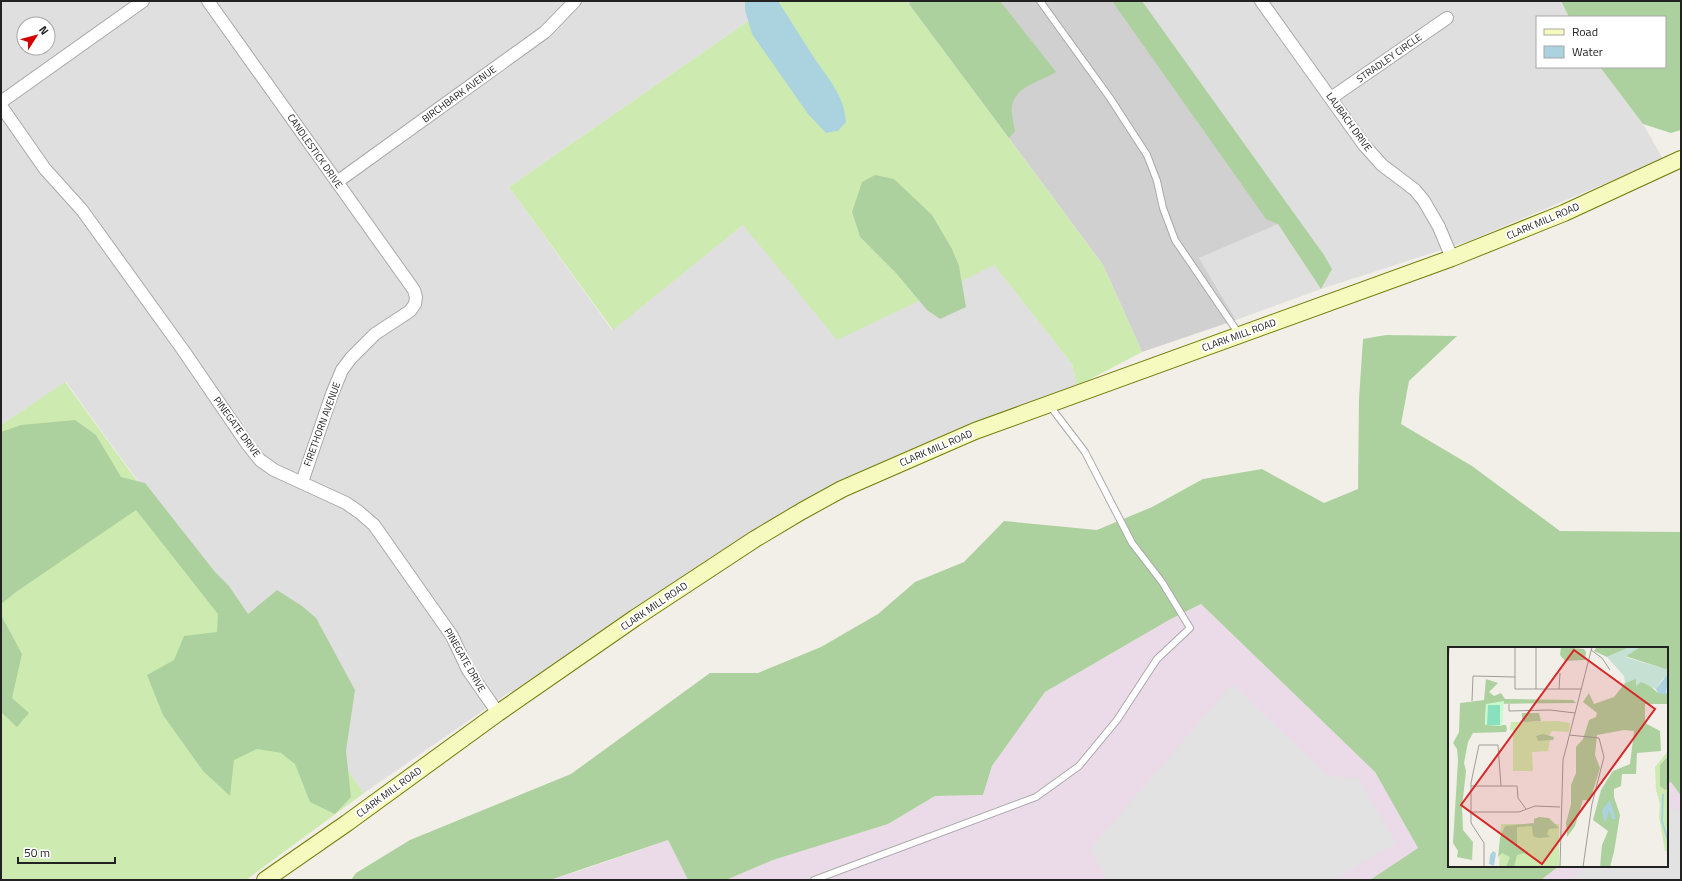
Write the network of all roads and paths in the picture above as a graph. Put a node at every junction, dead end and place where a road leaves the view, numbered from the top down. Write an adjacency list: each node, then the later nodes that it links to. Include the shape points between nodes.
1 (143, 1): 8 (street)
2 (208, 1): 11 (street, CANDLESTICK DRIVE)
3 (576, 1): 11 (street, BIRCHBARK AVENUE, via 545,32)
4 (1040, 1): 14 (lane, via 1147,154 1175,240)
5 (1261, 1): 7 (street, LAUBACH DRIVE)
6 (1447, 18): 7 (street, STRADLEY CIRCLE)
7 (1331, 98): 12 (street, LAUBACH DRIVE, via 1372,155 1424,200)
8 (1, 102)
9 (1, 106): 16 (street, PINEGATE DRIVE, via 45,169 82,210 260,460 274,470)
10 (1681, 159): 12 (street, CLARK MILL ROAD, via 1564,213)
11 (337, 182): 13 (street, CANDLESTICK DRIVE, via 414,290)
12 (1452, 258): 14 (street, CLARK MILL ROAD)
13 (415, 304): 16 (street, FIRETHORN AVENUE, via 410,311 375,334 342,370)
14 (1240, 335): 15 (street, CLARK MILL ROAD)
15 (1049, 404): 17 (street, CLARK MILL ROAD, via 951,440 873,474 802,511 679,588); 19 (lane, via 1085,452 1132,543 1162,582 1190,628 1158,659 1117,720 1079,766 1036,797)
16 (302, 482): 17 (street, PINEGATE DRIVE, via 346,503 374,525 452,636 468,670)
17 (498, 713): 18 (street, CLARK MILL ROAD)
18 (265, 880)
19 (814, 880)

